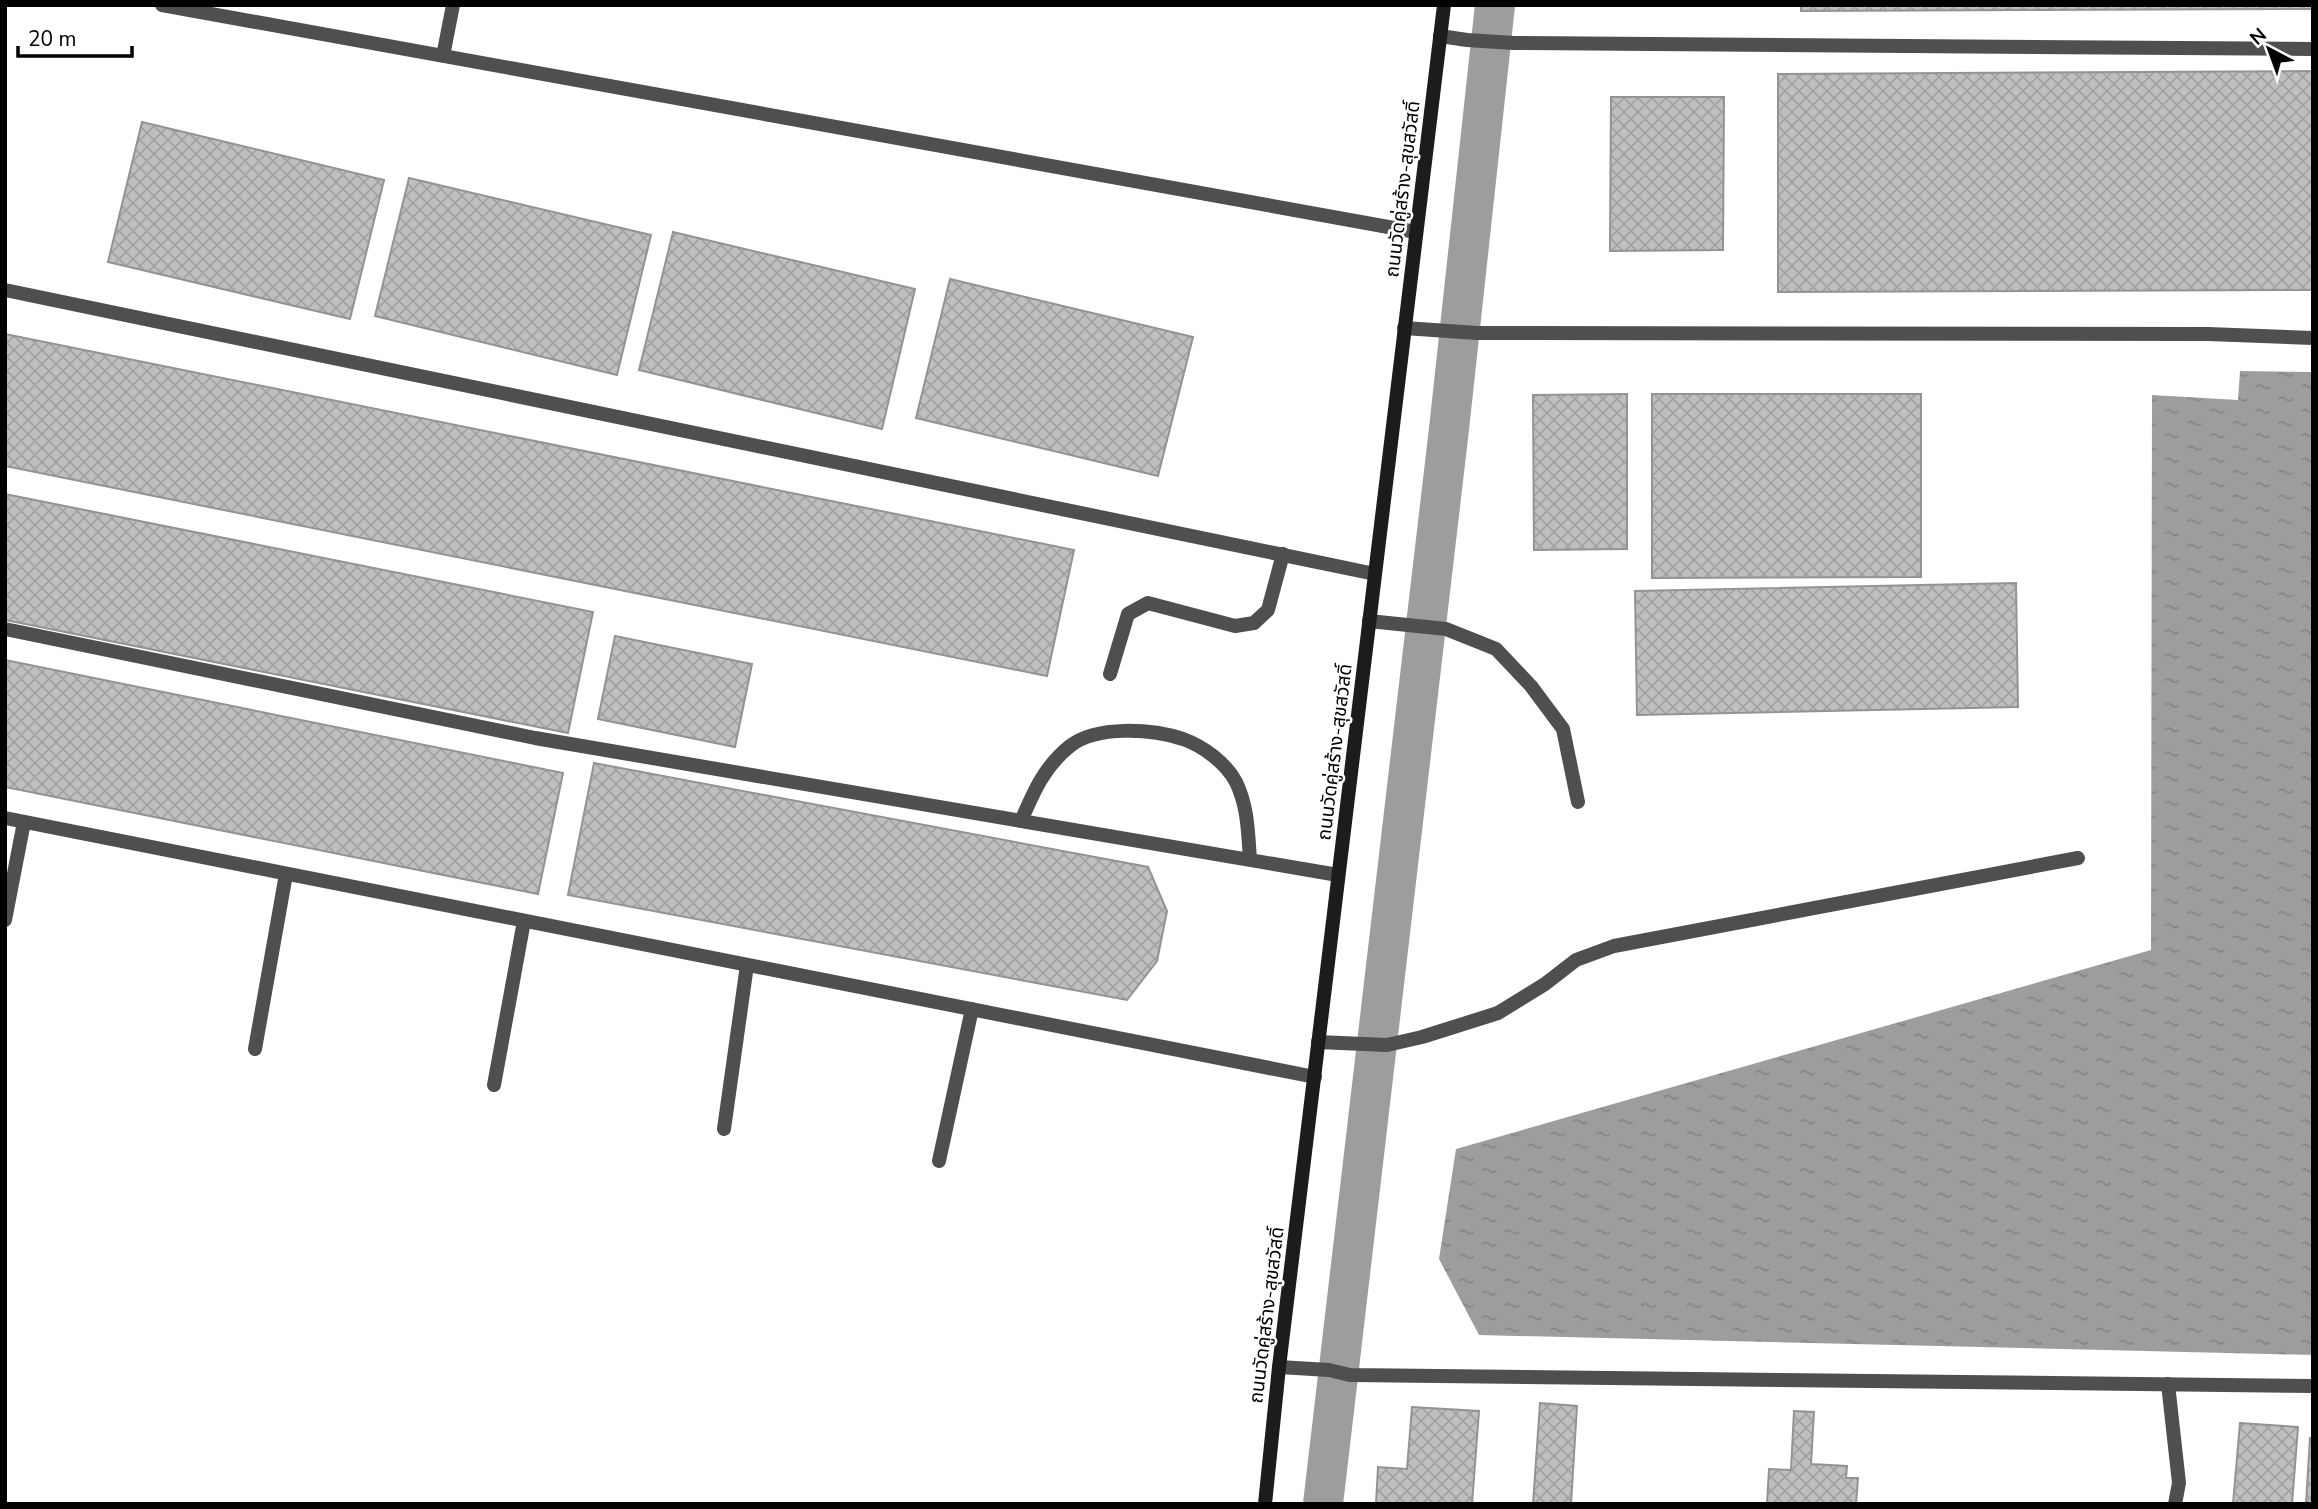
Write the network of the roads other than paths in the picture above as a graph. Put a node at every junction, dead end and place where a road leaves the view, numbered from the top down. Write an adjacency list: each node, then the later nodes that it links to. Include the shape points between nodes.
1 (162, 5): 4 (street)
2 (453, 5): 7 (street)
3 (1444, 5): 5 (street, ถนนวัดคู่สร้าง-สุขสวัสดิ์)
4 (187, 7): 7 (street)
5 (1440, 36): 6 (street, via 1514,43); 8 (street, ถนนวัดคู่สร้าง-สุขสวัสดิ์)
6 (2313, 49)
7 (443, 56): 8 (street)
8 (1416, 232): 10 (street, ถนนวัดคู่สร้าง-สุขสวัสดิ์)
9 (5, 290): 12 (street)
10 (1404, 328): 11 (street, via 1477,333); 13 (street, ถนนวัดคู่สร้าง-สุขสวัสดิ์)
11 (2313, 338)
12 (1283, 554): 13 (street); 16 (street, via 1268,610 1254,624 1235,626 1148,603 1128,614)
13 (1375, 574): 14 (street, ถนนวัดคู่สร้าง-สุขสวัสดิ์)
14 (1369, 621): 17 (street, via 1447,628 1496,649 1563,729); 24 (street, ถนนวัดคู่สร้าง-สุขสวัสดิ์)
15 (5, 629): 19 (street, via 535,738)
16 (1110, 674)
17 (1578, 802)
18 (5, 818): 20 (street)
19 (1021, 821): 22 (street); 22 (street, via 1042,775 1071,744 1102,733 1137,730 1184,739 1214,756 1235,780 1247,808)
20 (24, 822): 23 (street); 25 (street)
21 (2078, 858): 29 (street, via 1614,946 1576,960 1498,1013 1387,1045)
22 (1250, 860): 24 (street)
23 (286, 874): 26 (street); 30 (street)
24 (1338, 875): 29 (street, ถนนวัดคู่สร้าง-สุขสวัสดิ์)
25 (5, 920)
26 (524, 920): 27 (street); 32 (street)
27 (747, 965): 28 (street); 33 (street)
28 (972, 1009): 31 (street); 34 (street)
29 (1318, 1042): 31 (street, ถนนวัดคู่สร้าง-สุขสวัสดิ์)
30 (255, 1049)
31 (1315, 1077): 35 (street, ถนนวัดคู่สร้าง-สุขสวัสดิ์)
32 (494, 1085)
33 (724, 1129)
34 (939, 1161)
35 (1279, 1367): 36 (street, via 1350,1375); 38 (street, ถนนวัดคู่สร้าง-สุขสวัสดิ์)
36 (2168, 1384): 37 (street); 39 (street, via 2179,1483)
37 (2313, 1386)
38 (1265, 1504)
39 (2175, 1504)

